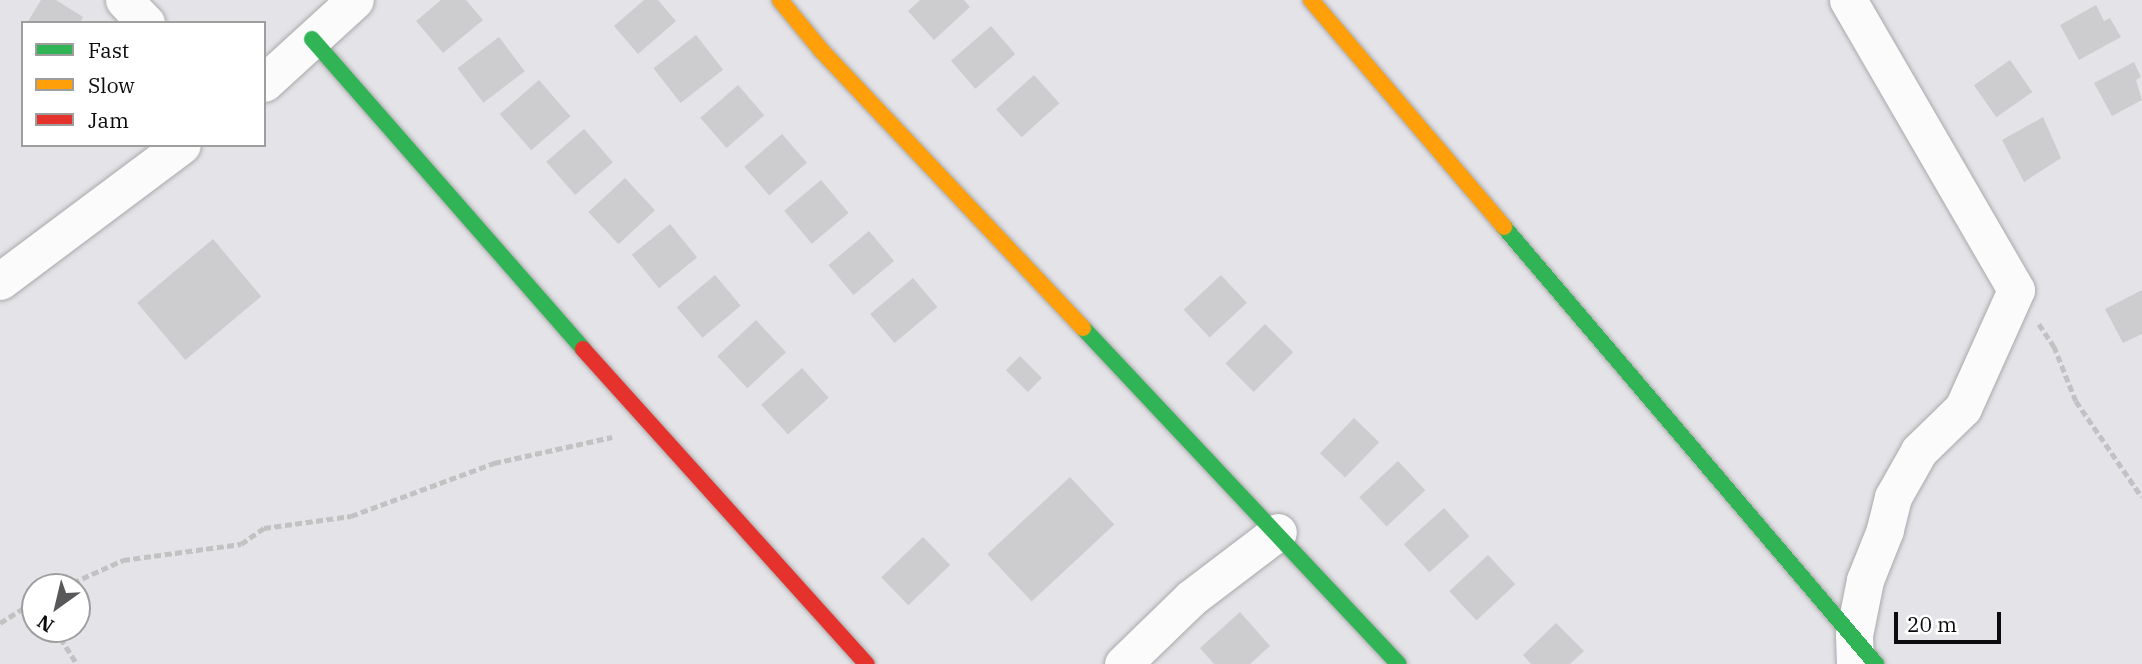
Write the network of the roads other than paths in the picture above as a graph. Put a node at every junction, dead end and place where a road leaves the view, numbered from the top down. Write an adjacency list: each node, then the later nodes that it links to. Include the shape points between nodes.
1 (124, 0): 6 (street)
2 (355, 0): 7 (street)
3 (780, 0): 11 (street, via 821,50)
4 (1311, 0): 12 (street)
5 (1850, 1): 12 (street, via 2016,290 1963,408 1904,470 1865,580)
6 (144, 21)
7 (312, 39): 8 (street); 13 (street, via 654,431)
8 (266, 81)
9 (179, 147): 10 (street)
10 (0, 281)
11 (1278, 532): 14 (street, via 1191,598); 15 (street)
12 (1862, 654)
13 (867, 664)
14 (1122, 664)
15 (1399, 664)

